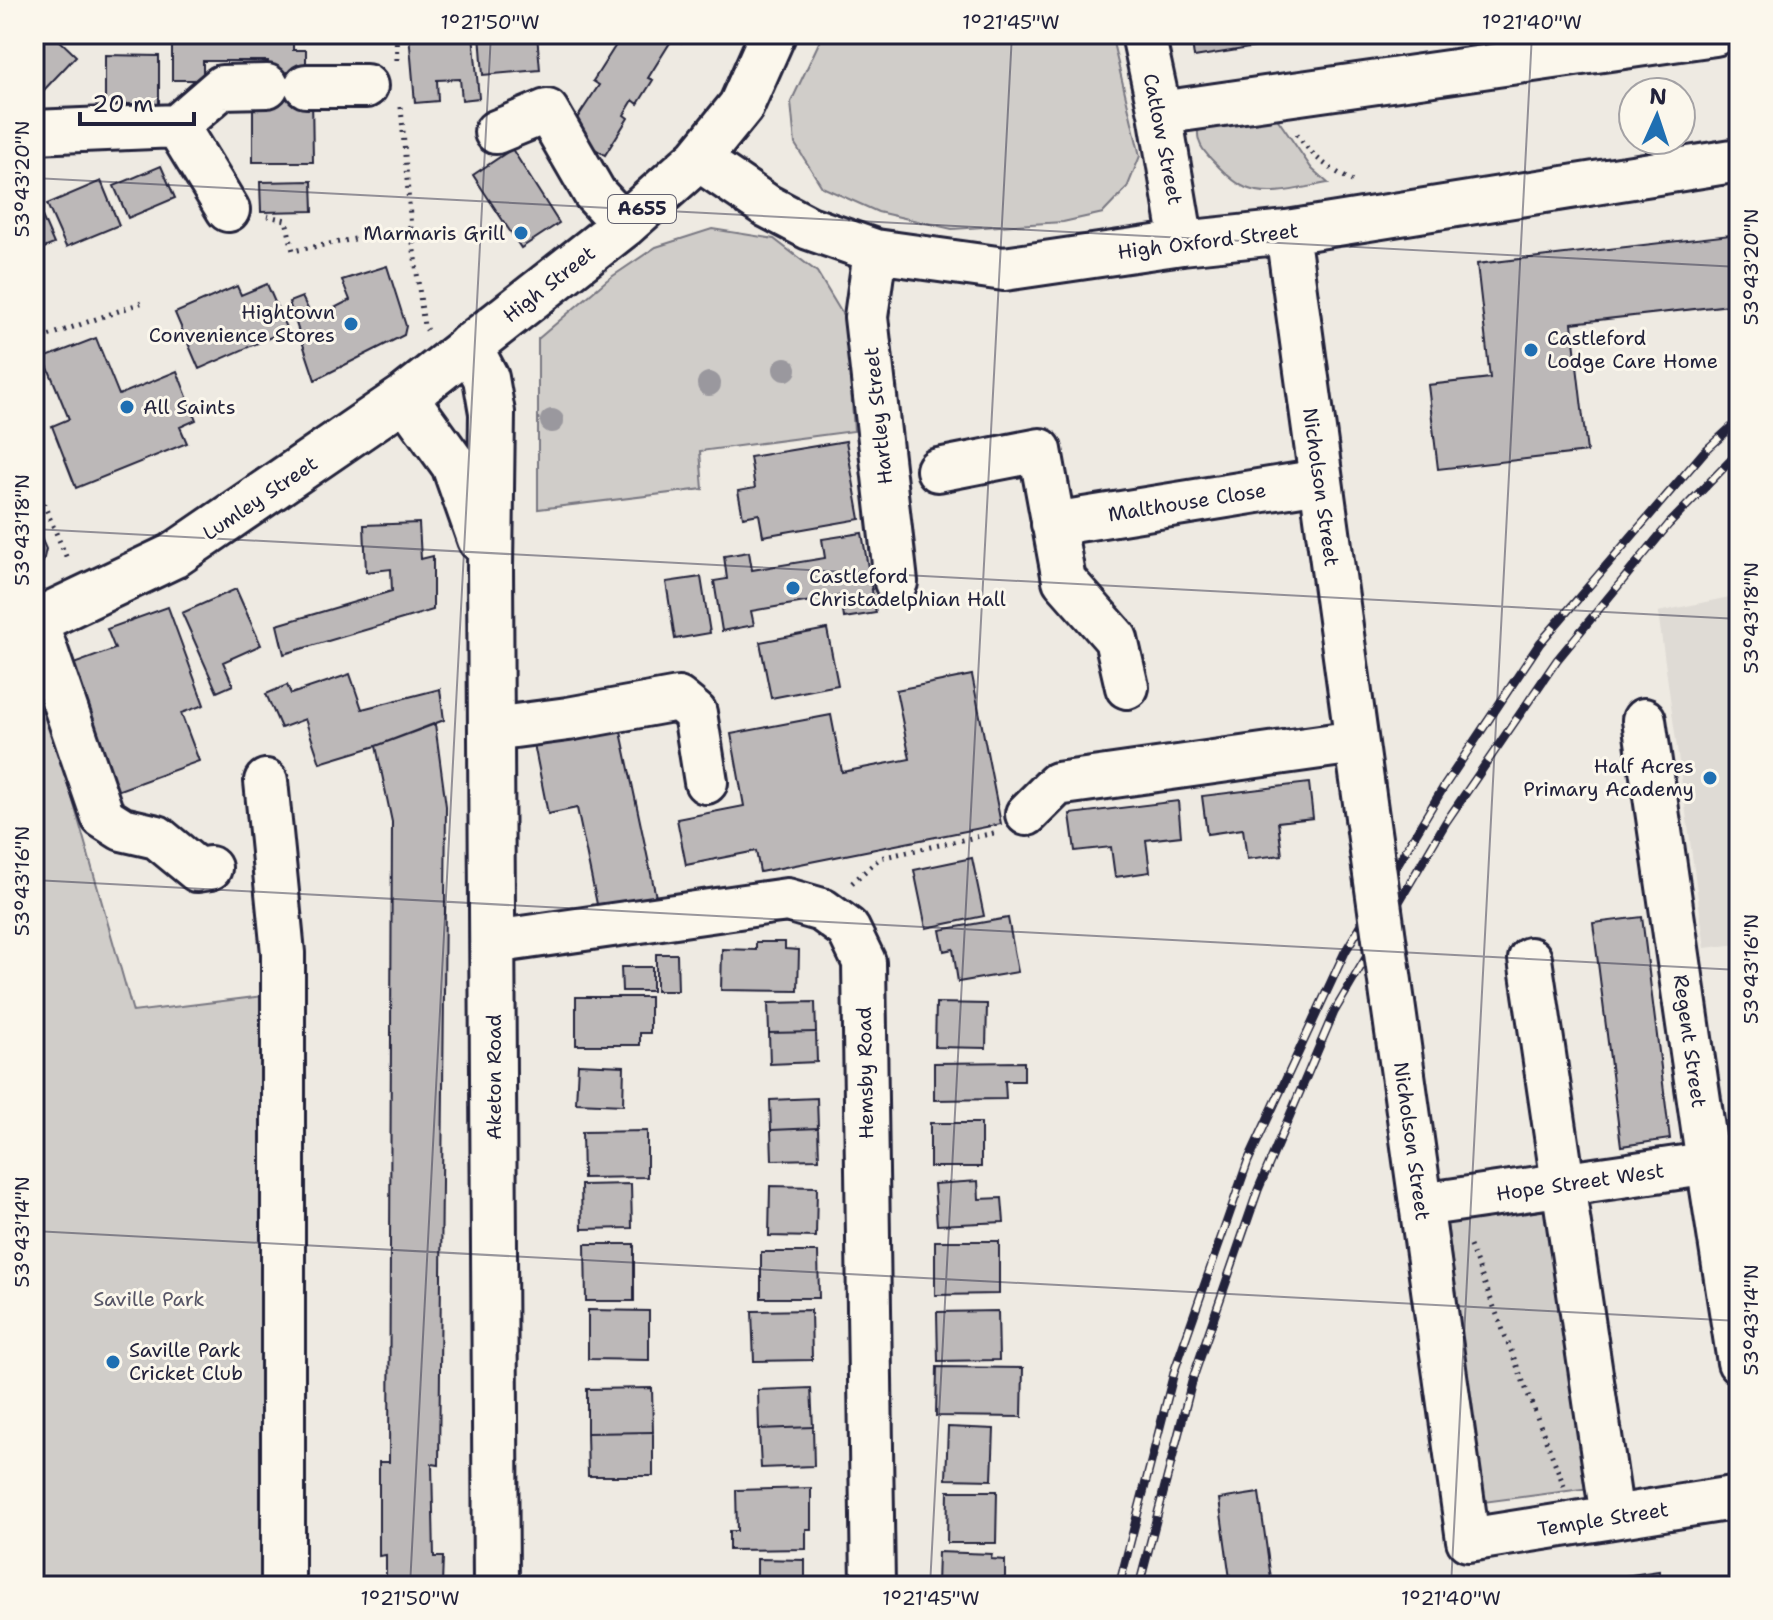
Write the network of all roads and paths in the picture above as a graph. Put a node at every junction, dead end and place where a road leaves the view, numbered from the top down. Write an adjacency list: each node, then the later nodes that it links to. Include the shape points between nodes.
1 (396, 34): 5 (path)
2 (773, 34): 11 (main road, High Street / A655, via 741,106)
3 (1143, 34): 7 (street, Catlow Street)
4 (1715, 34): 6 (street)
5 (388, 89): 8 (street, via 222,87); 16 (path)
6 (1271, 97): 7 (street); 13 (path, via 1309,153)
7 (1160, 113): 18 (street, Catlow Street)
8 (177, 126): 9 (street); 14 (street)
9 (34, 132)
10 (496, 132): 15 (street, via 547,111 595,194)
11 (698, 159): 15 (main road, High Street / A655); 19 (street, High Oxford Street, via 781,214)
12 (1739, 160): 17 (street, High Oxford Street)
13 (1361, 185)
14 (228, 210): 16 (path, via 286,220 293,251)
15 (624, 225): 22 (main road, High Street / A655)
16 (411, 228): 22 (path, via 424,326)
17 (1287, 232): 18 (street, High Oxford Street); 26 (street, Nicholson Street)
18 (1182, 243): 19 (street, High Oxford Street, via 1004,269)
19 (875, 251): 29 (street, Hartley Street, via 866,317)
20 (141, 303): 21 (path)
21 (34, 341)
22 (460, 354): 23 (main road, Lumley Street / A655); 28 (main road, Aketon Road, via 486,378 492,413)
23 (405, 397): 28 (main road, Aketon Road, via 454,465); 30 (main road, Lumley Street / A655, via 173,556)
24 (938, 470): 27 (street, via 1040,450)
25 (34, 481): 30 (path)
26 (1320, 481): 27 (street, Malthouse Close); 35 (street, Nicholson Street)
27 (1053, 524): 32 (street, via 1064,580 1116,639)
28 (490, 569): 34 (main road, Aketon Road)
29 (896, 582)
30 (85, 599): 31 (main road, Lumley Street / A655)
31 (35, 622): 39 (street, via 103,817 122,829 157,837 197,870)
32 (1127, 687)
33 (1644, 720): 43 (street, Regent Street)
34 (492, 729): 37 (street, via 678,699 695,713); 41 (main road, Aketon Road)
35 (1356, 742): 38 (street, via 1057,784); 45 (street, Nicholson Street, bridge, via 1393,1003)
36 (266, 781): 50 (street, via 283,953)
37 (706, 782)
38 (1027, 814): 40 (path, via 1012,829 880,858)
39 (210, 868)
40 (822, 910): 41 (street, Hemsby Road, via 787,900); 52 (street, Hemsby Road, via 848,929 864,962)
41 (493, 942): 51 (main road, Aketon Road)
42 (1530, 959): 44 (street)
43 (1723, 1161): 44 (street, Hope Street West); 46 (street, Regent Street)
44 (1563, 1185): 45 (street, Hope Street West); 48 (street)
45 (1436, 1203): 48 (path); 49 (street, Nicholson Street)
46 (1739, 1362)
47 (1739, 1497): 48 (street, Temple Street)
48 (1595, 1520): 49 (street, Temple Street)
49 (1468, 1540)
50 (283, 1586)
51 (496, 1586)
52 (873, 1586)

